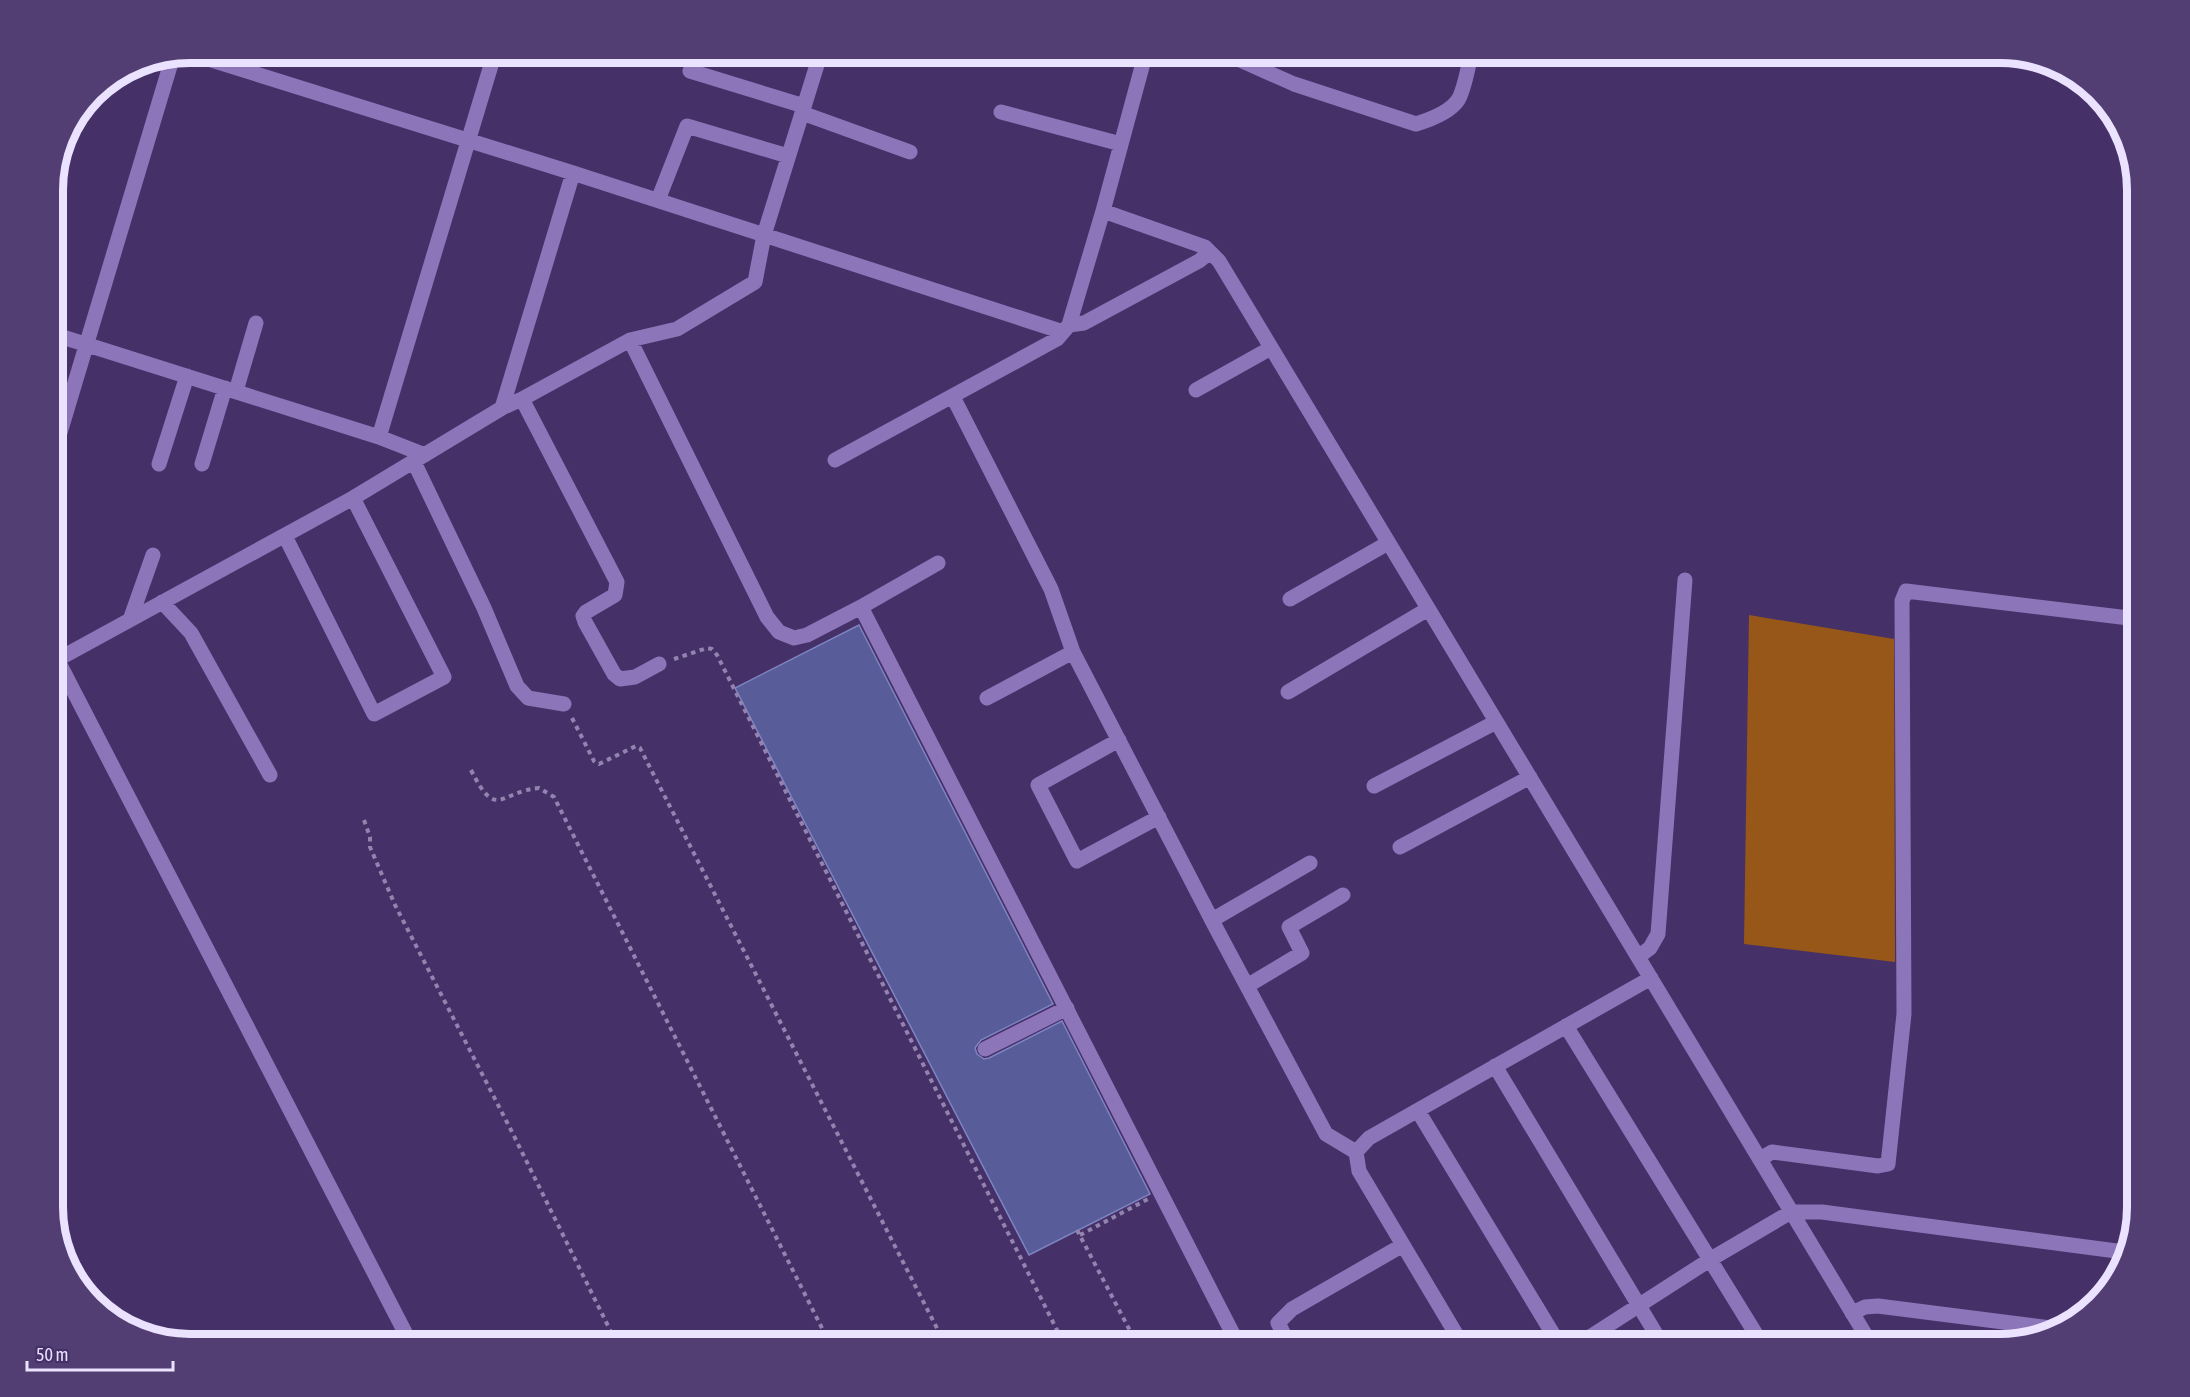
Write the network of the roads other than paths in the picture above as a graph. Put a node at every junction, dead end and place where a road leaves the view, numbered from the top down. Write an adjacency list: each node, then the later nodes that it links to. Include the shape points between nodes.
1 (221, 63): 11 (street)
2 (492, 63): 11 (street)
3 (818, 63): 9 (street)
4 (1143, 63): 12 (street)
5 (1251, 63): 6 (street, via 1294,84 1416,124 1429,120 1458,99)
6 (1469, 63)
7 (170, 65): 24 (street)
8 (690, 71): 9 (street)
9 (803, 109): 13 (street); 14 (street)
10 (1001, 112): 12 (street)
11 (468, 140): 15 (street); 33 (street)
12 (1121, 144): 17 (street)
13 (910, 152)
14 (788, 156): 16 (street, via 687,126); 18 (street)
15 (573, 173): 16 (street); 31 (street)
16 (658, 201): 18 (street)
17 (1103, 211): 19 (street); 21 (street)
18 (764, 235): 21 (street); 23 (street, via 755,282 677,328)
19 (1210, 252): 21 (street, via 1084,323); 25 (street)
20 (256, 323): 27 (street)
21 (1066, 328): 29 (street, via 1057,339)
22 (63, 337): 24 (street)
23 (630, 340): 30 (street); 46 (street, via 767,617 779,632 794,638 807,635)
24 (86, 343): 26 (street); 32 (street)
25 (1271, 348): 28 (street); 40 (street)
26 (187, 376): 27 (street); 36 (street)
27 (230, 390): 33 (street); 37 (street)
28 (1196, 390)
29 (953, 397): 35 (street); 50 (street, via 1051,589)
30 (522, 399): 31 (street); 52 (street, via 617,582 615,595 586,612 585,622 620,679 635,677)
31 (502, 408): 34 (street)
32 (63, 422)
33 (379, 437): 34 (street)
34 (419, 458): 38 (street); 56 (street, via 518,687 528,698)
35 (835, 460)
36 (159, 464)
37 (202, 464)
38 (354, 498): 39 (street); 39 (street, via 444,677 374,714)
39 (285, 536): 45 (street)
40 (1388, 543): 44 (street); 47 (street)
41 (153, 555): 49 (street)
42 (938, 564): 46 (street)
43 (1685, 580): 67 (street, via 1658,934 1650,948)
44 (1290, 599)
45 (162, 602): 49 (street); 59 (street, via 191,633)
46 (861, 607): 70 (street)
47 (1428, 609): 54 (street); 57 (street)
48 (2127, 618): 76 (street, via 1906,591 1902,601 1904,1014 1888,1164 1878,1166 1772,1152)
49 (130, 620): 51 (street)
50 (1071, 646): 55 (street); 58 (street)
51 (63, 658)
52 (659, 664)
53 (63, 675): 84 (street)
54 (1288, 692)
55 (987, 698)
56 (564, 704)
57 (1496, 722): 60 (street); 61 (street)
58 (1119, 740): 62 (street); 62 (street, via 1038,785 1077,861)
59 (270, 775)
60 (1530, 777): 63 (street); 67 (street)
61 (1374, 786)
62 (1159, 817): 66 (street)
63 (1400, 847)
64 (1310, 863): 66 (street)
65 (1343, 895): 69 (street, via 1289,927 1302,953)
66 (1212, 920): 69 (street)
67 (1638, 957): 68 (street)
68 (1651, 978): 71 (street); 76 (street)
69 (1247, 986): 75 (street, via 1326,1134)
70 (1067, 1008): 72 (street); 85 (street)
71 (1566, 1026): 73 (street); 80 (street)
72 (985, 1049)
73 (1495, 1066): 74 (street); 81 (street)
74 (1418, 1111): 75 (street, via 1369,1138); 88 (street)
75 (1356, 1152): 78 (street, via 1359,1171)
76 (1760, 1160): 77 (street)
77 (1791, 1212): 79 (street, via 1822,1212); 80 (street); 82 (street)
78 (1403, 1245): 86 (street, via 1292,1309 1278,1323); 87 (street)
79 (2119, 1251)
80 (1711, 1259): 81 (street); 91 (street)
81 (1639, 1307): 89 (street); 90 (street)
82 (1852, 1313): 83 (street, via 1878,1306); 92 (street)
83 (2041, 1327)
84 (406, 1334)
85 (1233, 1334)
86 (1284, 1334)
87 (1456, 1334)
88 (1553, 1334)
89 (1595, 1334)
90 (1656, 1334)
91 (1756, 1334)
92 (1865, 1334)

